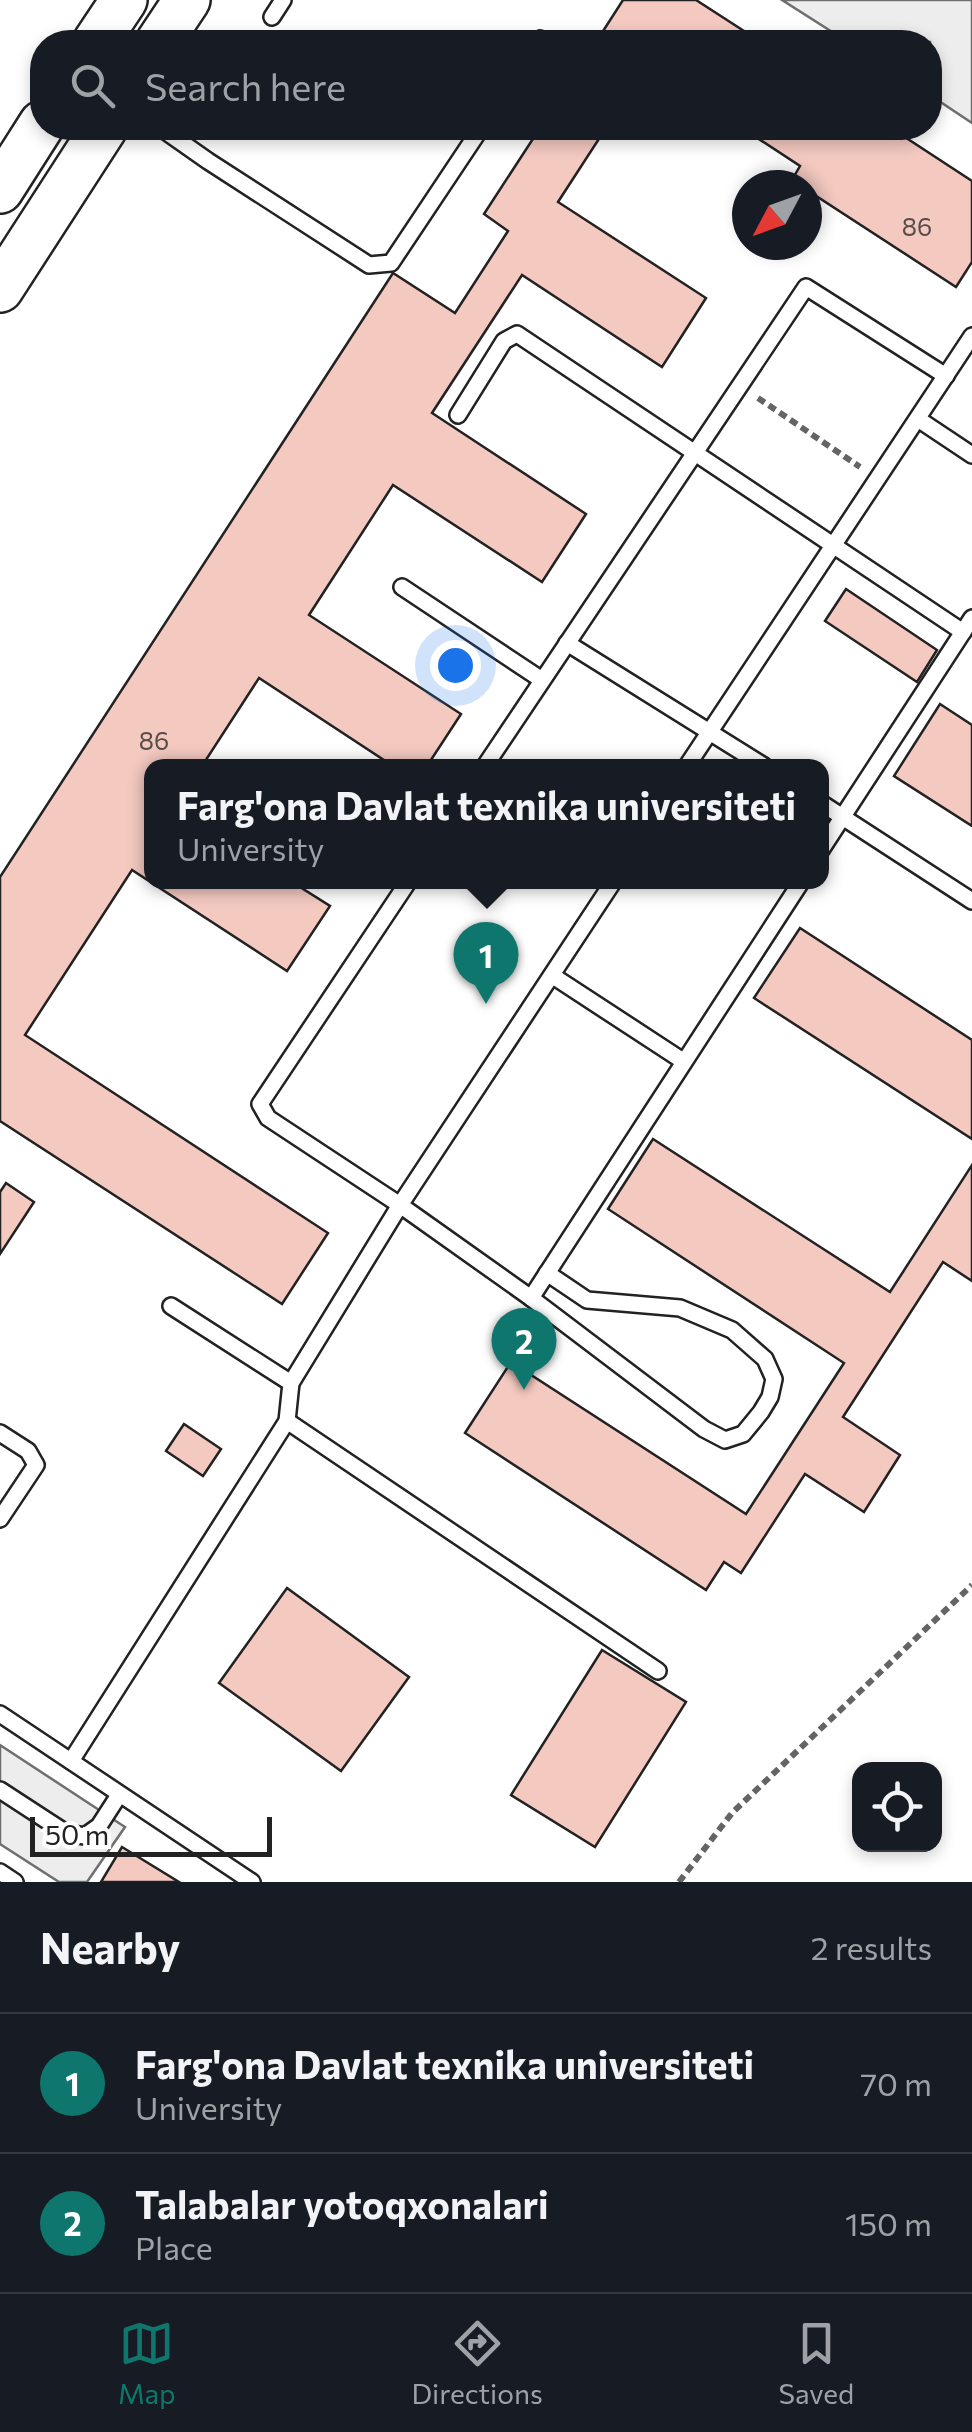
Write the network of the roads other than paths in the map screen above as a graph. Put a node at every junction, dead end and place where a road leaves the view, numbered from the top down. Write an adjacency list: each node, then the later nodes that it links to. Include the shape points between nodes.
1 (124, 0): 5 (main road)
2 (187, 0): 6 (main road)
3 (283, 0): 4 (lane)
4 (272, 17)
5 (104, 30)
6 (167, 30)
7 (30, 139): 11 (main road)
8 (96, 140): 12 (main road)
9 (178, 140): 10 (lane, via 368,264 391,263)
10 (473, 140)
11 (5, 169)
12 (0, 289)
13 (972, 337): 14 (lane)
14 (946, 376): 16 (lane); 17 (lane, via 806,287)
15 (458, 414): 17 (lane, via 504,341 517,334)
16 (918, 420): 18 (lane); 19 (lane)
17 (695, 452): 19 (lane); 22 (lane)
18 (972, 456)
19 (834, 545): 21 (lane); 24 (lane)
20 (402, 587): 23 (lane)
21 (967, 625): 29 (lane)
22 (567, 643): 23 (lane); 24 (lane)
23 (542, 680): 25 (lane)
24 (710, 732): 26 (lane); 27 (lane)
25 (490, 759)
26 (693, 759)
27 (753, 759)
28 (829, 808): 29 (lane)
29 (843, 817): 30 (lane); 34 (lane)
30 (829, 838)
31 (403, 889): 37 (lane, via 260,1104 268,1118)
32 (608, 889): 35 (lane)
33 (795, 889): 36 (lane)
34 (972, 900)
35 (552, 976): 36 (lane); 37 (lane)
36 (683, 1062): 38 (lane)
37 (400, 1205): 39 (lane); 41 (lane)
38 (547, 1273): 39 (lane); 39 (lane, via 587,1300 680,1308 732,1330 766,1359 774,1379 761,1412 743,1434 725,1440 704,1430)
39 (531, 1298)
40 (171, 1306): 41 (lane)
41 (290, 1383): 42 (lane)
42 (288, 1422): 45 (lane); 47 (lane)
43 (0, 1432): 44 (lane, via 36,1465)
44 (0, 1519)
45 (658, 1670)
46 (0, 1714): 47 (lane)
47 (70, 1761): 49 (lane)
48 (0, 1790): 49 (lane, via 66,1833 85,1836 100,1826)
49 (119, 1794): 52 (lane)
50 (0, 1872): 51 (lane)
51 (15, 1882)
52 (252, 1882)

